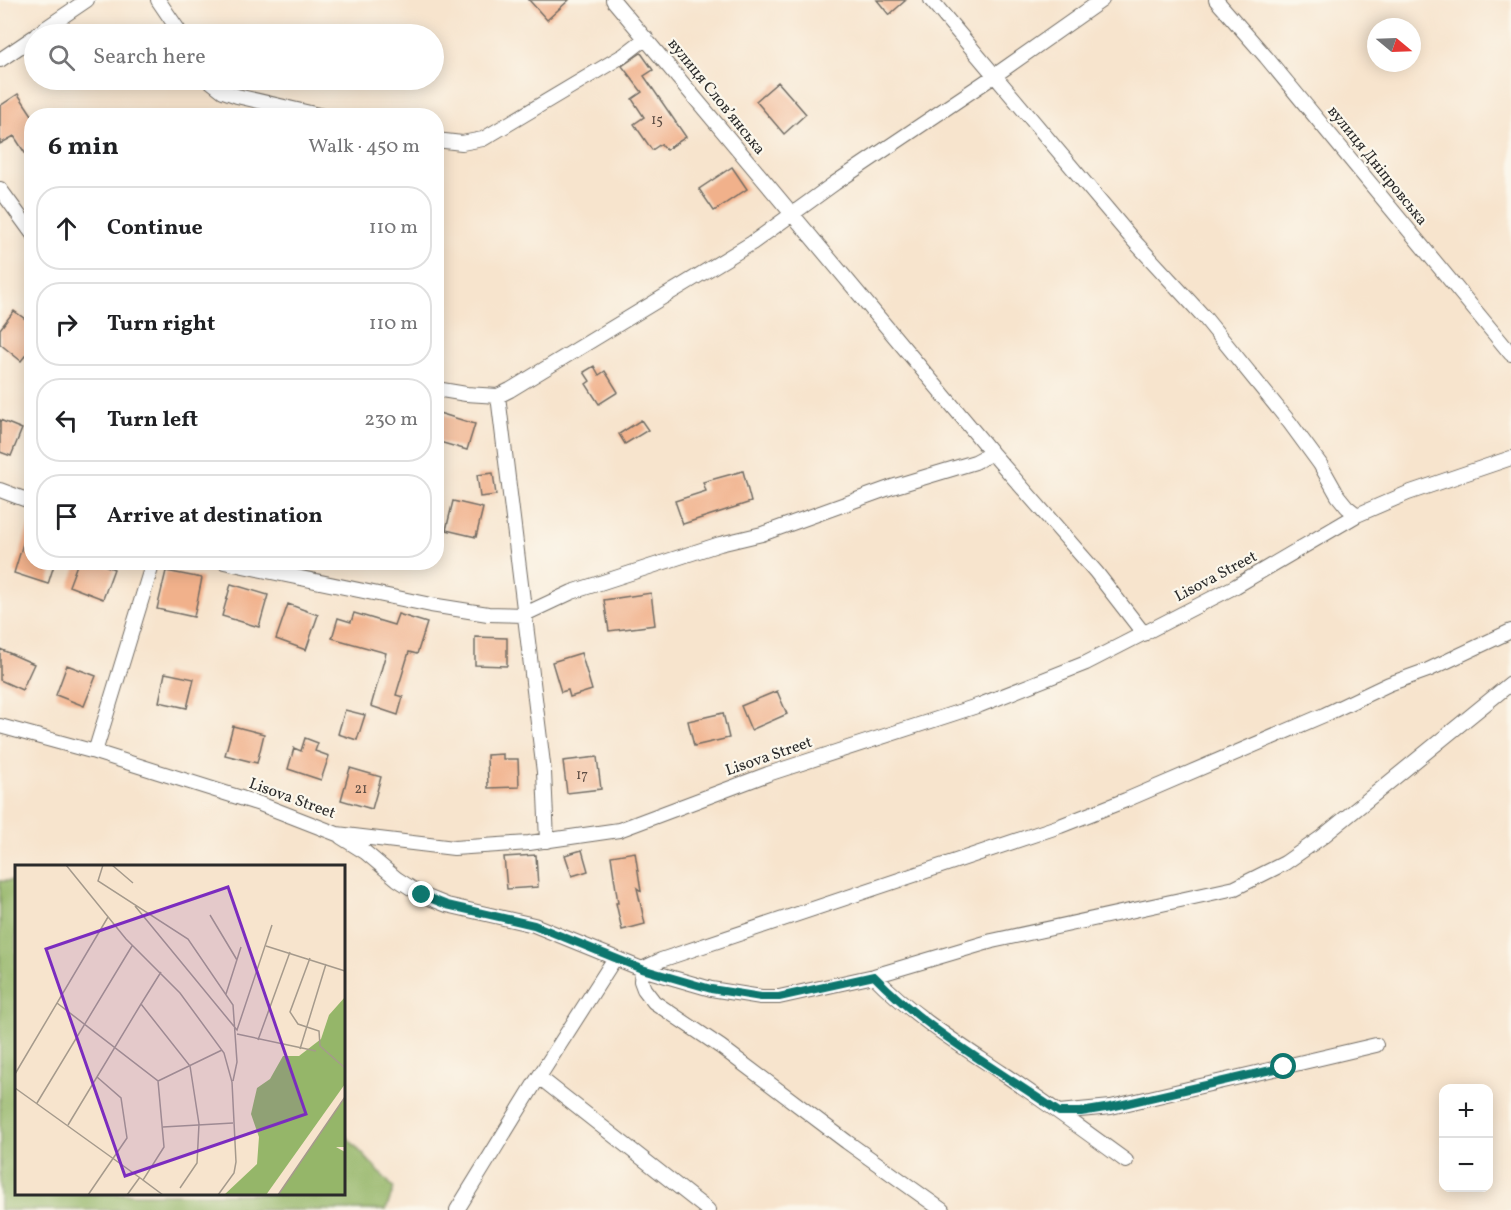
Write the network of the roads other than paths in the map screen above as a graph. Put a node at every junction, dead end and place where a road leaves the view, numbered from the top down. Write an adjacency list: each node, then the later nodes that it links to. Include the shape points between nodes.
1 (87, 0): 7 (street)
2 (158, 0): 8 (street)
3 (613, 0): 9 (street, вулиця Словʼянська)
4 (931, 0): 12 (street)
5 (1102, 0): 12 (street)
6 (1216, 0): 19 (street, вулиця Дніпровська)
7 (53, 24)
8 (174, 24)
9 (646, 38): 15 (street, via 483,139); 17 (street, вулиця Словʼянська)
10 (24, 44): 11 (street)
11 (0, 60)
12 (994, 76): 17 (street); 26 (street, via 1205,318 1290,423 1343,501)
13 (223, 90): 14 (street)
14 (289, 108)
15 (444, 141)
16 (0, 189): 18 (street)
17 (792, 215): 21 (street, via 743,249); 22 (street, вулиця Словʼянська)
18 (24, 222)
19 (1511, 354)
20 (444, 390): 21 (street)
21 (498, 396): 29 (street)
22 (992, 453): 29 (street, via 762,534 572,592); 31 (street, вулиця Словʼянська, via 1096,572)
23 (1511, 458): 26 (street, Lisova Street)
24 (0, 490): 25 (street)
25 (24, 499)
26 (1358, 514): 31 (street, Lisova Street)
27 (151, 570): 34 (street)
28 (263, 570): 29 (street, via 431,605)
29 (523, 615): 36 (street, via 544,772)
30 (1511, 631): 38 (street, via 1060,826)
31 (1144, 634): 36 (street, Lisova Street, via 1086,663 980,705 768,774 619,830)
32 (1511, 683): 39 (street, via 1322,837 1285,863 1235,888 992,941)
33 (0, 726): 34 (street, Lisova Street)
34 (95, 752): 35 (street, Lisova Street, via 260,804)
35 (337, 834): 36 (street, Lisova Street, via 454,848); 37 (street, via 422,895 447,905 534,925)
36 (548, 841)
37 (615, 958): 38 (street); 41 (street)
38 (642, 969): 39 (street, via 711,989 761,997 797,994); 46 (street, via 641,981 654,1002)
39 (874, 976): 42 (street, via 930,1026)
40 (1376, 1045): 42 (street, via 1111,1107)
41 (539, 1077): 44 (street); 45 (street)
42 (1059, 1112): 43 (street)
43 (1126, 1161)
44 (458, 1210)
45 (708, 1210)
46 (942, 1210)

